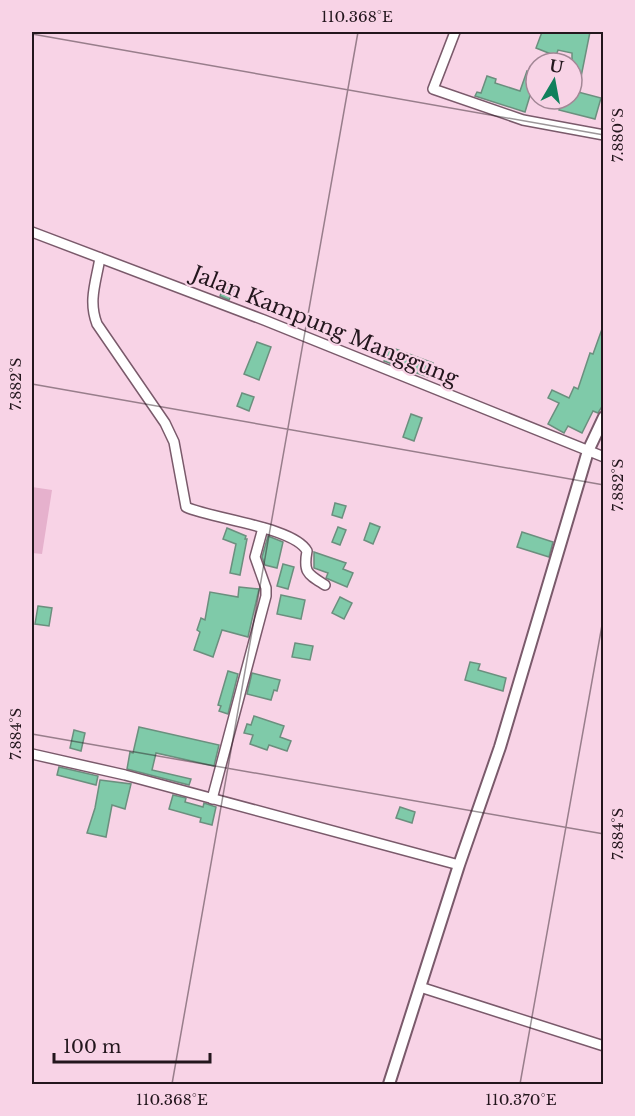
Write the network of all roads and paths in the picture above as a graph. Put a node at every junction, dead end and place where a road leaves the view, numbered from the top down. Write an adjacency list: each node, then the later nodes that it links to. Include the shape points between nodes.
1 (455, 32): 2 (street, via 434,89 523,120)
2 (603, 135)
3 (32, 232): 4 (street, Jalan Kampung Manggung)
4 (100, 258): 6 (street, Jalan Kampung Manggung); 8 (street, via 92,311 165,423 174,442 186,507)
5 (603, 417): 6 (street)
6 (588, 451): 7 (street, Jalan Kampung Manggung); 12 (street, via 500,747)
7 (603, 457)
8 (263, 528): 9 (street, via 300,542 307,551 304,565 308,574); 11 (street, via 255,557 266,596)
9 (325, 585)
10 (32, 754): 11 (street)
11 (212, 799): 12 (street)
12 (459, 865): 13 (street)
13 (420, 987): 14 (street); 15 (street)
14 (603, 1046)
15 (389, 1084)

